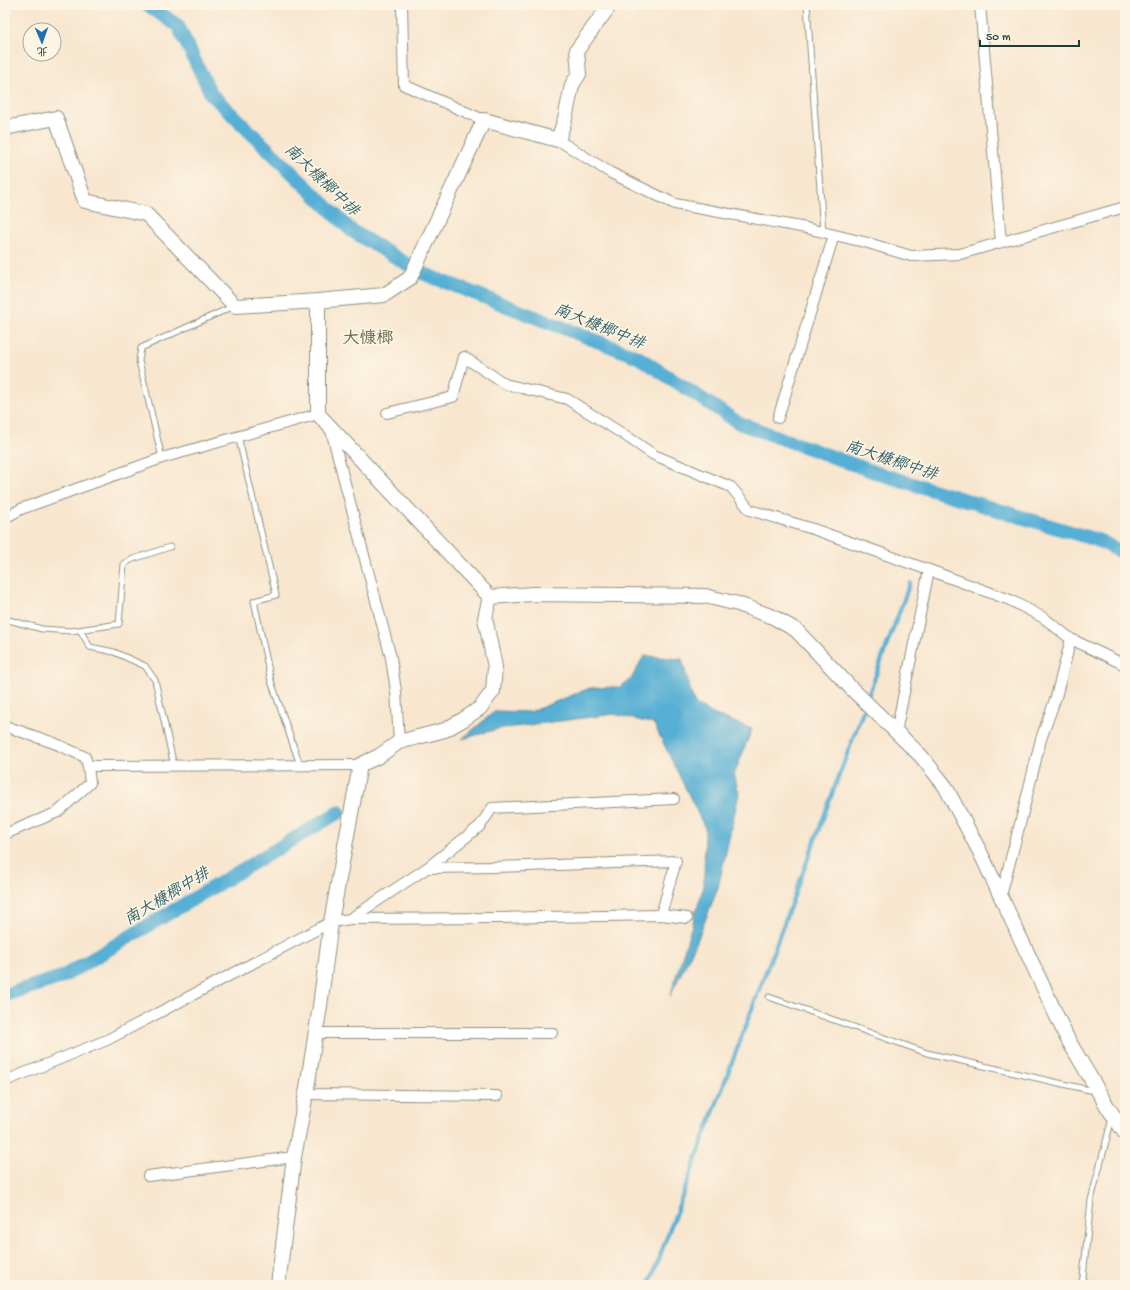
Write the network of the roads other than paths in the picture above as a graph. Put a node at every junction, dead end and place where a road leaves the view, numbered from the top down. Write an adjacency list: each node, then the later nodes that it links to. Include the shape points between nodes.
1 (402, 5): 5 (street, via 404,85)
2 (610, 5): 7 (street, via 577,50 579,74 572,85)
3 (807, 5): 9 (lane)
4 (980, 5): 11 (street)
5 (484, 120): 7 (street); 12 (street, via 410,278 384,295)
6 (5, 128): 13 (street, via 56,118 85,201 146,214)
7 (558, 140): 9 (street, via 611,173 675,204)
8 (1125, 206): 11 (street)
9 (823, 232): 10 (street)
10 (834, 235): 11 (street, via 911,256 960,254); 16 (street)
11 (1001, 242)
12 (318, 301): 13 (street); 15 (street)
13 (235, 306): 19 (lane, via 141,348 139,361)
14 (388, 413): 22 (street, via 453,398 464,357 505,384 567,399 654,456 731,487 750,510 813,529)
15 (318, 414): 17 (street); 18 (street)
16 (778, 418)
17 (331, 428): 23 (street); 30 (street, via 391,658)
18 (238, 436): 19 (street); 34 (lane, via 276,595 254,601 271,681)
19 (162, 458): 20 (street, via 21,509)
20 (5, 518)
21 (170, 547): 25 (lane, via 124,564 119,624)
22 (929, 570): 26 (street, via 1010,600 1044,618); 29 (street)
23 (490, 597): 29 (street, via 533,594 705,596 738,604 773,617 796,630); 30 (street, via 485,618 496,667 494,691 480,708 445,730)
24 (5, 620): 25 (lane, via 42,629)
25 (80, 630): 33 (lane, via 90,646 114,652 145,666 155,680)
26 (1071, 639): 27 (street); 38 (street, via 1056,697 1041,739)
27 (1125, 665)
28 (5, 726): 32 (street, via 85,757)
29 (896, 732): 38 (street, via 921,756 945,786)
30 (399, 742): 31 (street)
31 (360, 765): 34 (street); 42 (street)
32 (88, 766): 33 (street); 36 (street, via 90,783 58,812)
33 (174, 766): 34 (street)
34 (300, 766)
35 (674, 800): 37 (street, via 492,808 480,826)
36 (5, 834)
37 (427, 868): 39 (street, via 676,861); 41 (street)
38 (1001, 896): 47 (street, via 1067,1038)
39 (661, 915): 40 (street); 41 (street)
40 (687, 918)
41 (350, 919): 42 (street)
42 (331, 922): 44 (street); 46 (street, via 107,1040)
43 (769, 997): 47 (lane, via 927,1053)
44 (316, 1033): 45 (street); 48 (street)
45 (552, 1033)
46 (5, 1081)
47 (1098, 1092): 50 (street)
48 (306, 1094): 49 (street); 52 (street)
49 (497, 1096)
50 (1113, 1115): 51 (street); 55 (lane, via 1091,1200)
51 (1125, 1133)
52 (294, 1157): 53 (street); 54 (street)
53 (148, 1176)
54 (278, 1285)
55 (1081, 1285)

